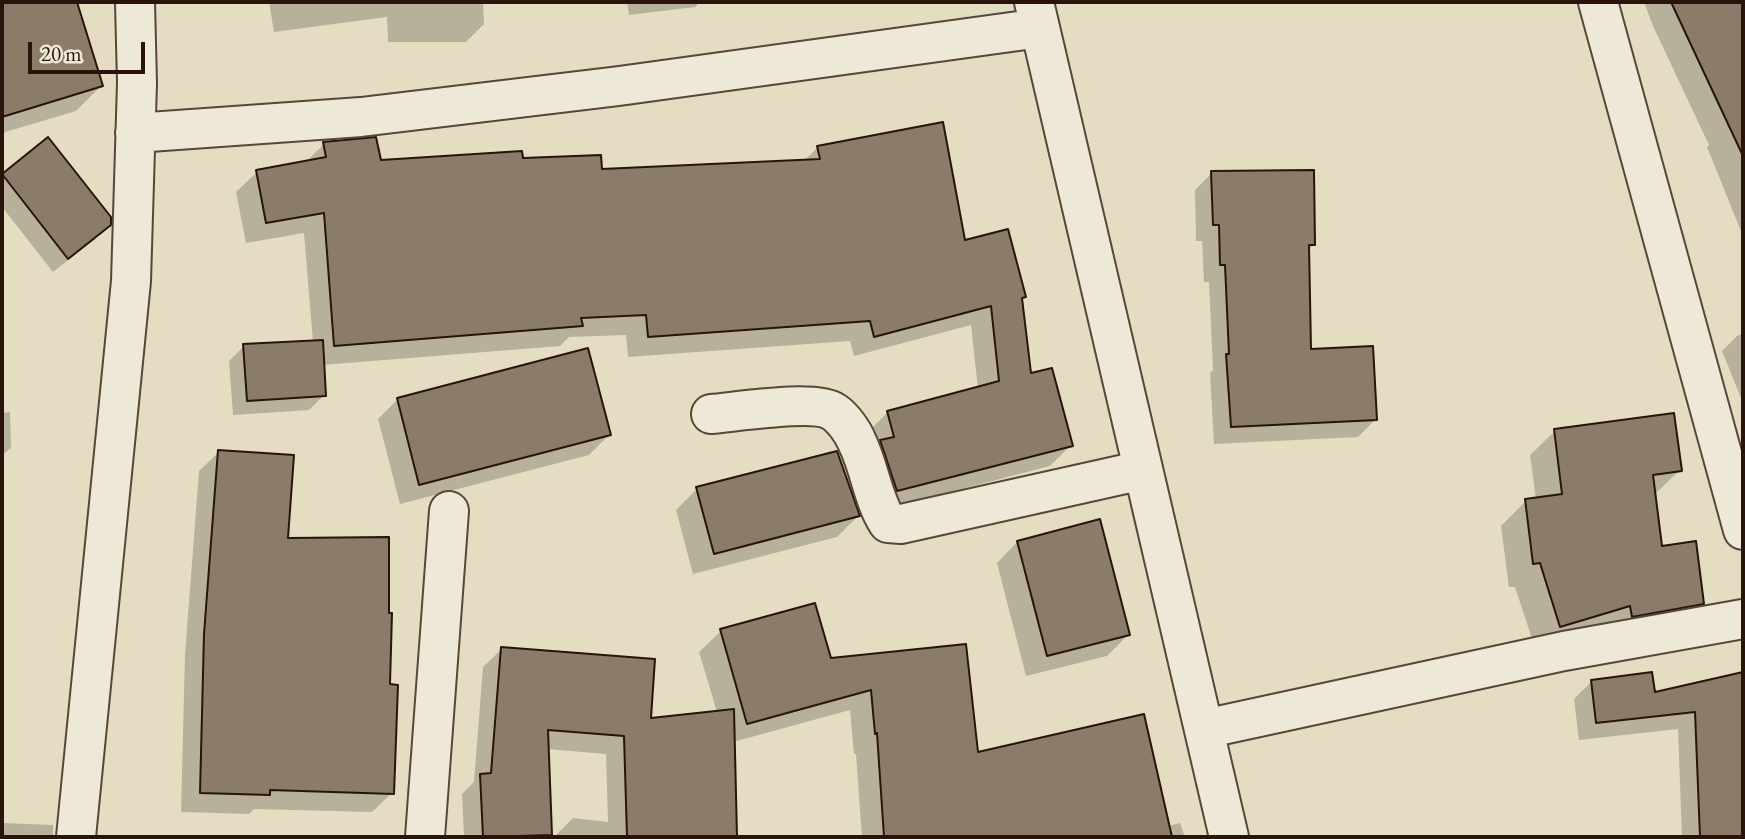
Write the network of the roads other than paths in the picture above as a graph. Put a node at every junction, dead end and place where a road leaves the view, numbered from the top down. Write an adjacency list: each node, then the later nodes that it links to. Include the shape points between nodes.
1 (135, 2): 4 (street)
2 (1598, 2): 8 (street)
3 (1037, 15): 4 (street, via 633,85 361,117); 6 (street)
4 (135, 133): 11 (street, via 131,281)
5 (711, 414): 6 (street, via 813,406 834,411 857,442 888,523 901,524)
6 (1143, 470): 10 (street)
7 (449, 511): 12 (street)
8 (1743, 530)
9 (1743, 619): 10 (street, via 1564,651)
10 (1204, 729): 13 (street)
11 (76, 837)
12 (425, 837)
13 (1229, 837)

